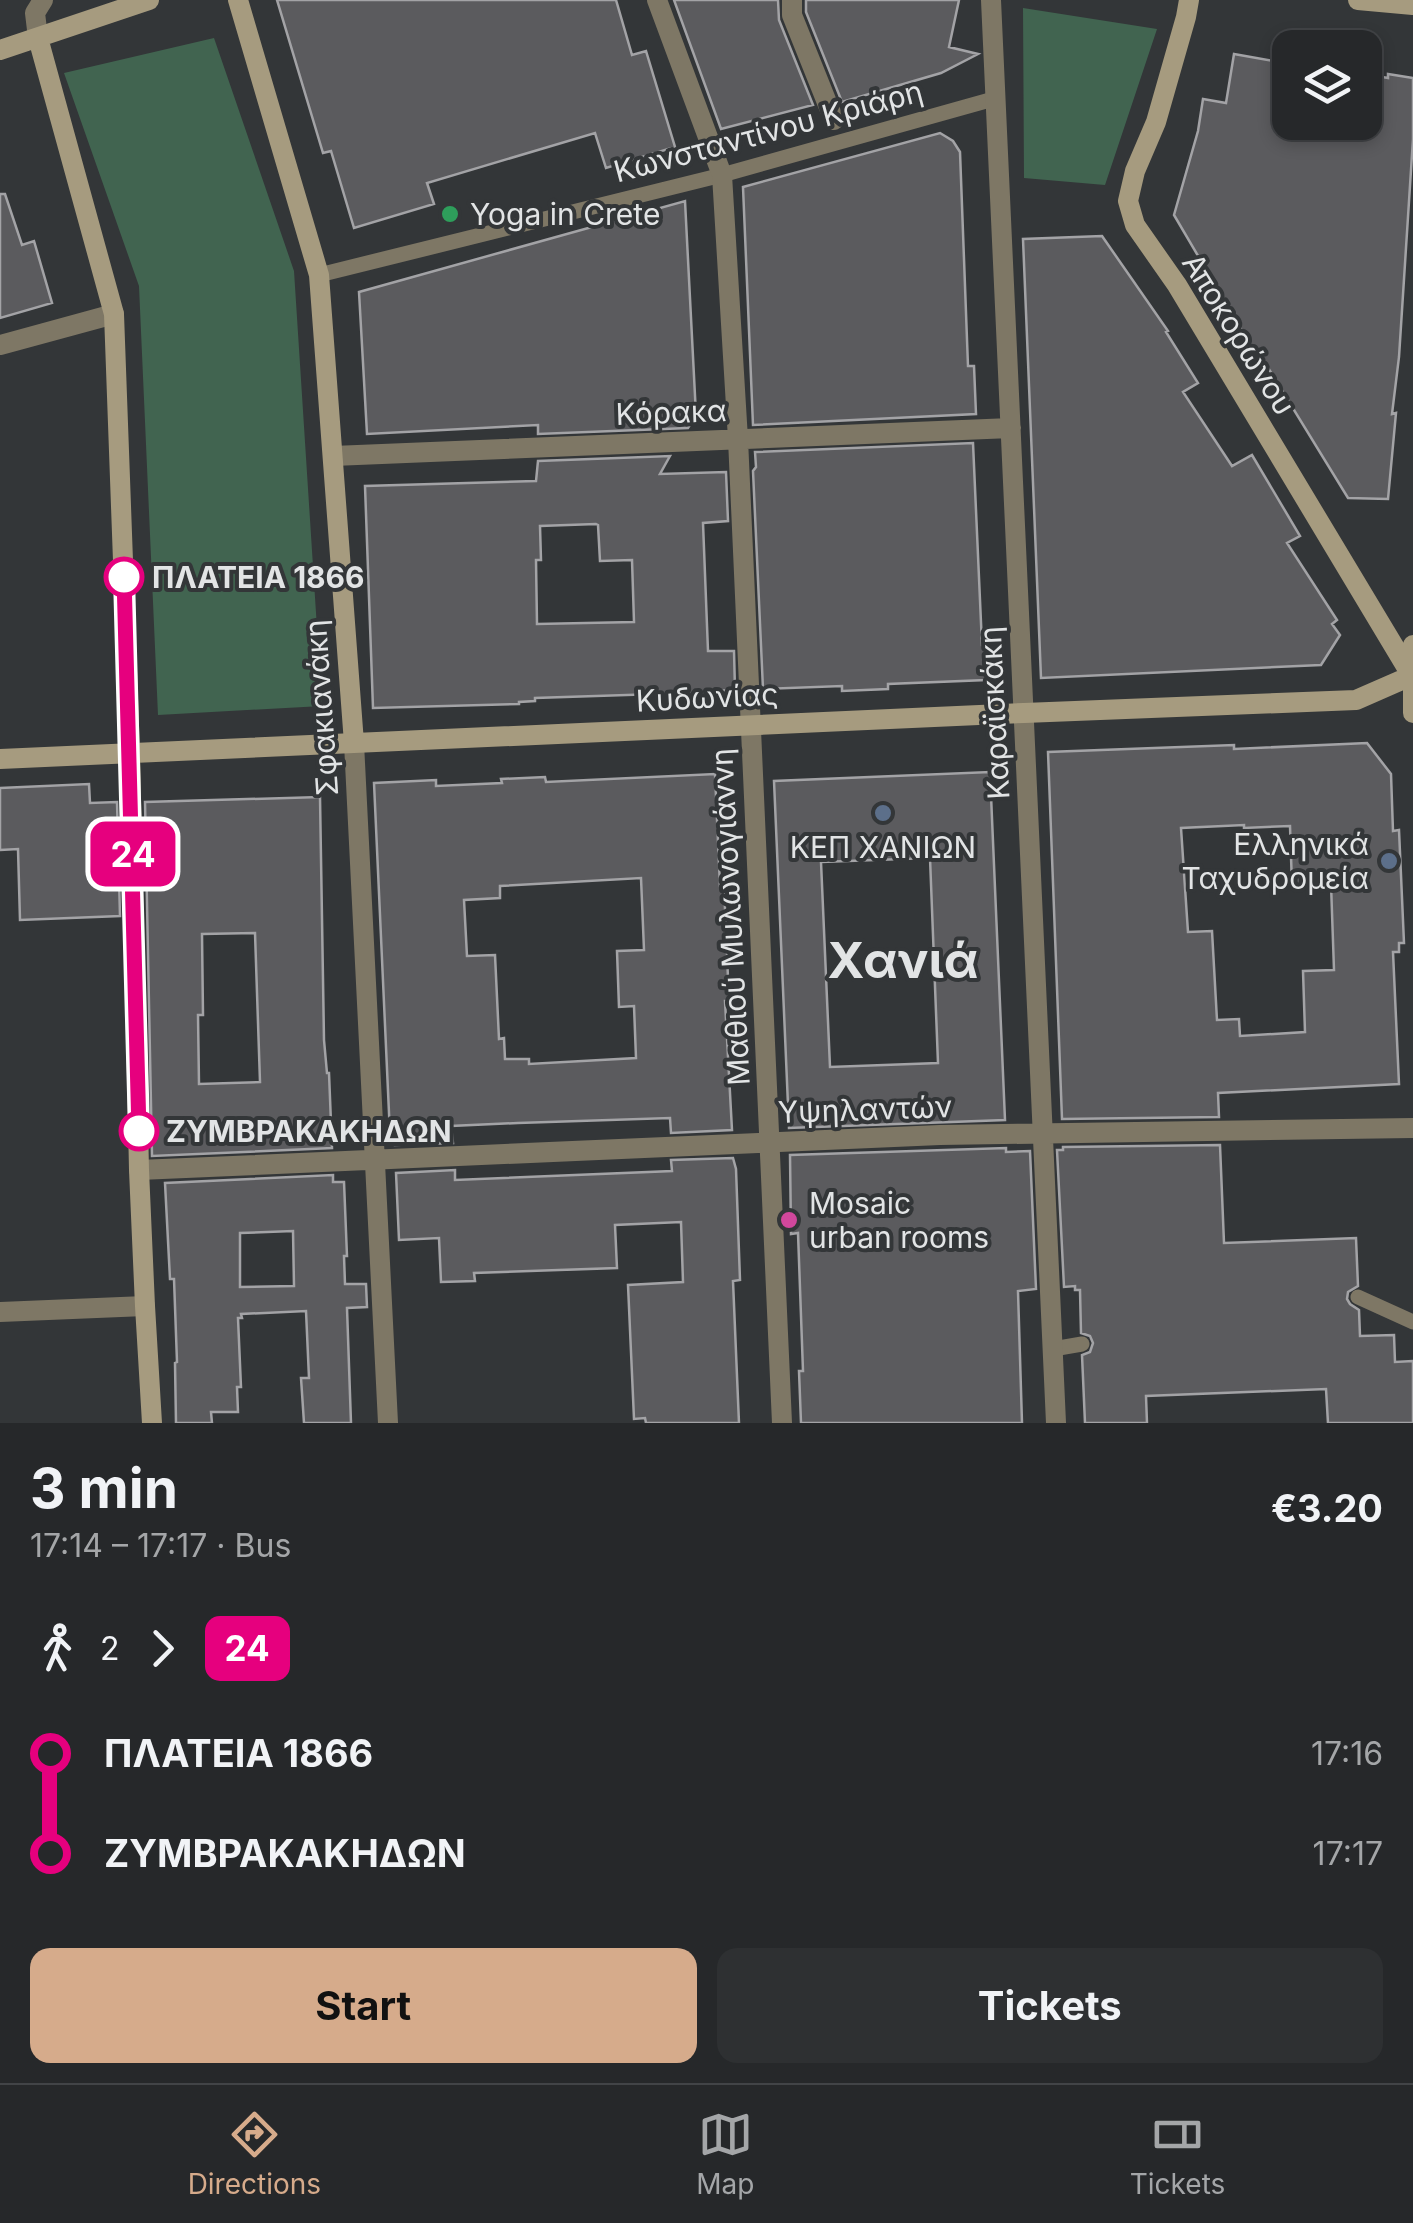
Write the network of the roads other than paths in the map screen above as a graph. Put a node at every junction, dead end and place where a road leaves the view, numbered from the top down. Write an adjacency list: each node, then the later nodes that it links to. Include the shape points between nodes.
1 (43, 0): 10 (street, via 35,13)
2 (149, 0): 10 (main road)
3 (238, 0): 15 (main road, Σφακιανάκη)
4 (657, 0): 14 (street, Μαθιού Μυλωνογιάννη)
5 (792, 0): 13 (street)
6 (991, 0): 12 (street, Καραϊσκάκη)
7 (1189, 0): 22 (main road, Αποκορώνου, via 1156,122 1128,193 1132,218)
8 (1358, 0): 9 (main road)
9 (1413, 6)
10 (38, 38): 11 (main road); 16 (main road)
11 (0, 50)
12 (997, 98): 14 (lane, Κωνσταντίνου Κριάρη); 18 (street, Καραϊσκάκη)
13 (834, 120)
14 (722, 174): 15 (lane, Κωνσταντίνου Κριάρη); 19 (street, Μαθιού Μυλωνογιάννη)
15 (320, 275): 20 (main road, Σφακιανάκη)
16 (114, 314): 17 (street); 27 (main road)
17 (0, 345)
18 (1011, 428): 19 (street, Κόρακα); 24 (street, Καραϊσκάκη)
19 (738, 440): 20 (street, Κόρακα); 25 (street, Μαθιού Μυλωνογιάννη)
20 (333, 456): 26 (main road, Σφακιανάκη)
21 (1413, 646): 22 (main road)
22 (1412, 677): 23 (main road); 24 (main road, Κυδωνίας, via 1356,700)
23 (1413, 712)
24 (1024, 713): 25 (main road, Κυδωνίας); 30 (street, Καραϊσκάκη)
25 (751, 725): 26 (main road, Κυδωνίας); 31 (street, Μαθιού Μυλωνογιάννη)
26 (354, 744): 27 (main road, Κυδωνίας); 32 (street, Σφακιανάκη)
27 (130, 753): 28 (main road, Κυδωνίας); 33 (main road)
28 (0, 760)
29 (1413, 1128): 30 (street, Υψηλαντών)
30 (1042, 1134): 31 (street, Υψηλαντών); 39 (street, Καραϊσκάκη)
31 (770, 1143): 32 (street, Υψηλαντών); 42 (street, Μαθιού Μυλωνογιάννη)
32 (376, 1160): 33 (street, Υψηλαντών); 41 (street, Σφακιανάκη)
33 (140, 1170): 35 (main road)
34 (1358, 1296): 37 (lane)
35 (144, 1306): 36 (street); 40 (main road)
36 (0, 1312)
37 (1413, 1322)
38 (1082, 1344): 39 (lane)
39 (1053, 1349): 43 (street, Καραϊσκάκη)
40 (152, 1423)
41 (388, 1423)
42 (782, 1423)
43 (1056, 1423)

